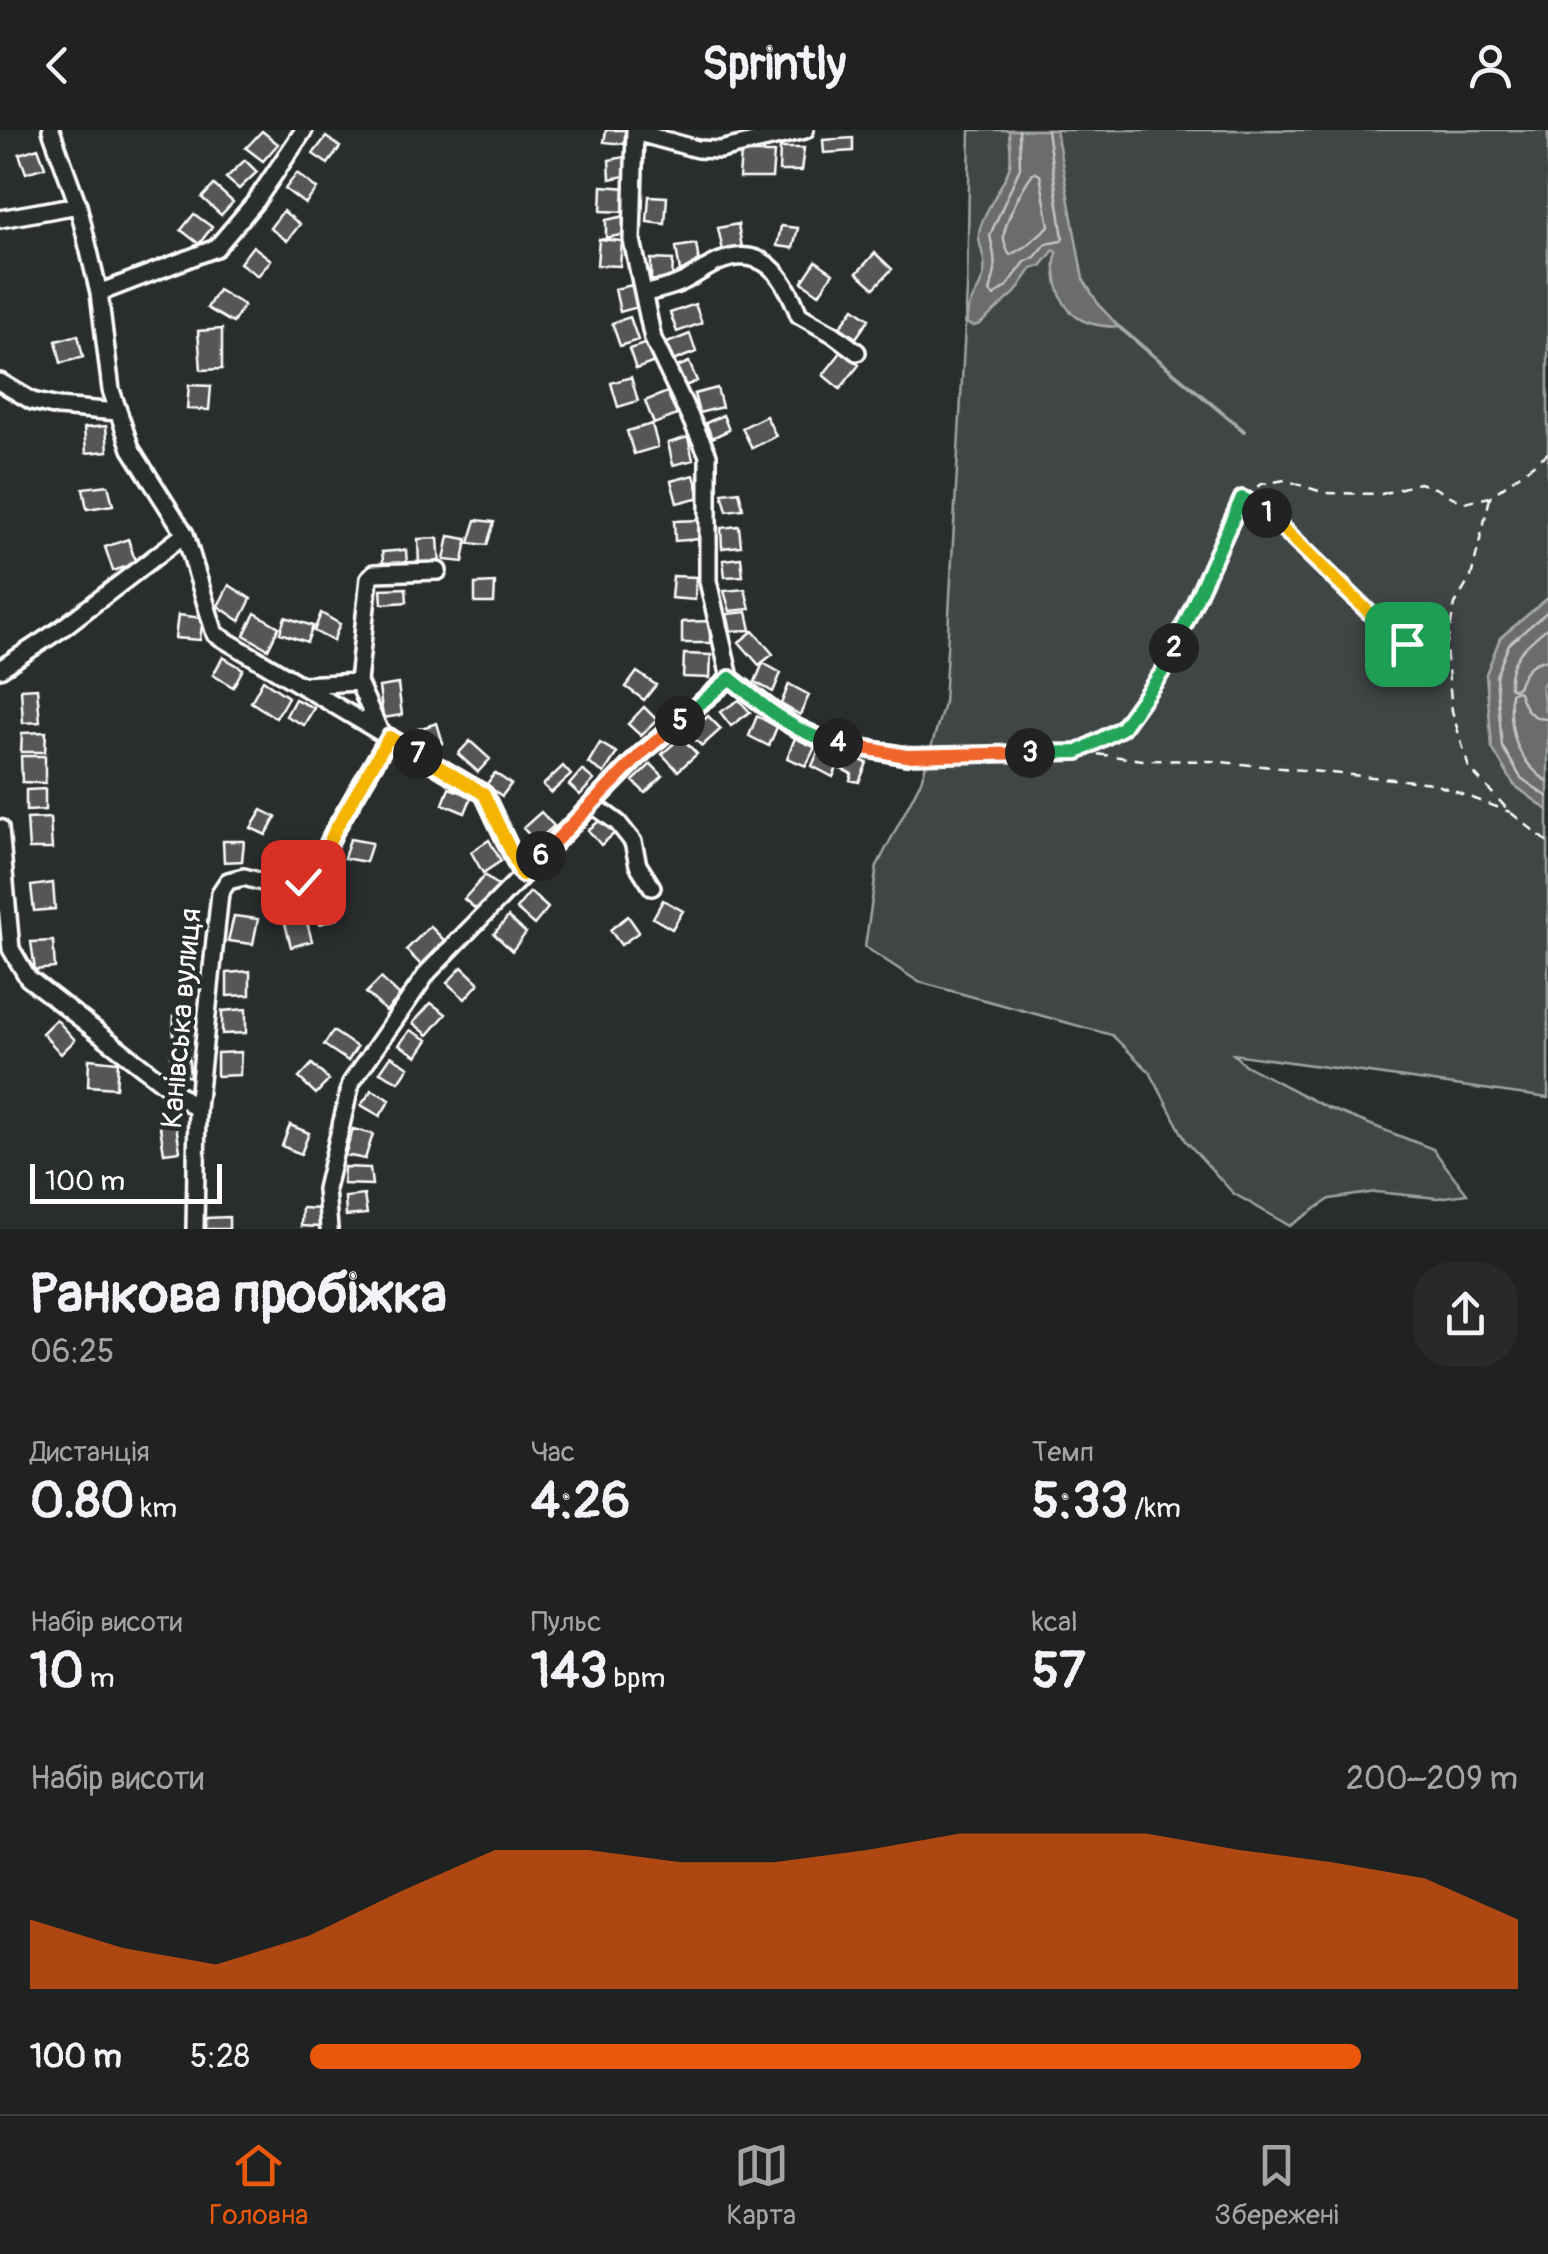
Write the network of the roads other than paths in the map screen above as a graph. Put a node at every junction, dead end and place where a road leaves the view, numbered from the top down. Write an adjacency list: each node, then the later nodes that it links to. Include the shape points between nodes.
1 (51, 130): 5 (street)
2 (304, 130): 7 (street, via 216,248)
3 (805, 130): 4 (street, via 720,150)
4 (635, 131): 8 (street, via 632,240)
5 (78, 205): 6 (street); 7 (street)
6 (0, 219)
7 (99, 293): 11 (street)
8 (644, 294): 9 (street, via 747,256 768,264 799,315); 15 (street, via 653,339 708,454 708,581)
9 (856, 352)
10 (0, 382): 11 (street, via 32,401)
11 (118, 412): 12 (street, via 130,450)
12 (185, 534): 14 (street); 17 (street, via 215,634)
13 (438, 571): 16 (street, via 374,572 369,578)
14 (0, 669)
15 (730, 678): 19 (street, via 791,725 825,741); 20 (street)
16 (358, 682): 17 (street); 18 (street)
17 (301, 685): 18 (street)
18 (384, 734): 22 (street, via 484,794); 24 (street, Канівська вулиця, via 318,867 303,882 282,888 244,878 228,881 220,894)
19 (906, 756)
20 (592, 804): 22 (street); 23 (street, via 633,842)
21 (0, 828): 24 (street, via 11,948 28,978)
22 (522, 875): 26 (street, via 428,972 351,1083 326,1188)
23 (652, 887)
24 (197, 1109): 25 (street, Канівська вулиця)
25 (195, 1229)
26 (329, 1229)

